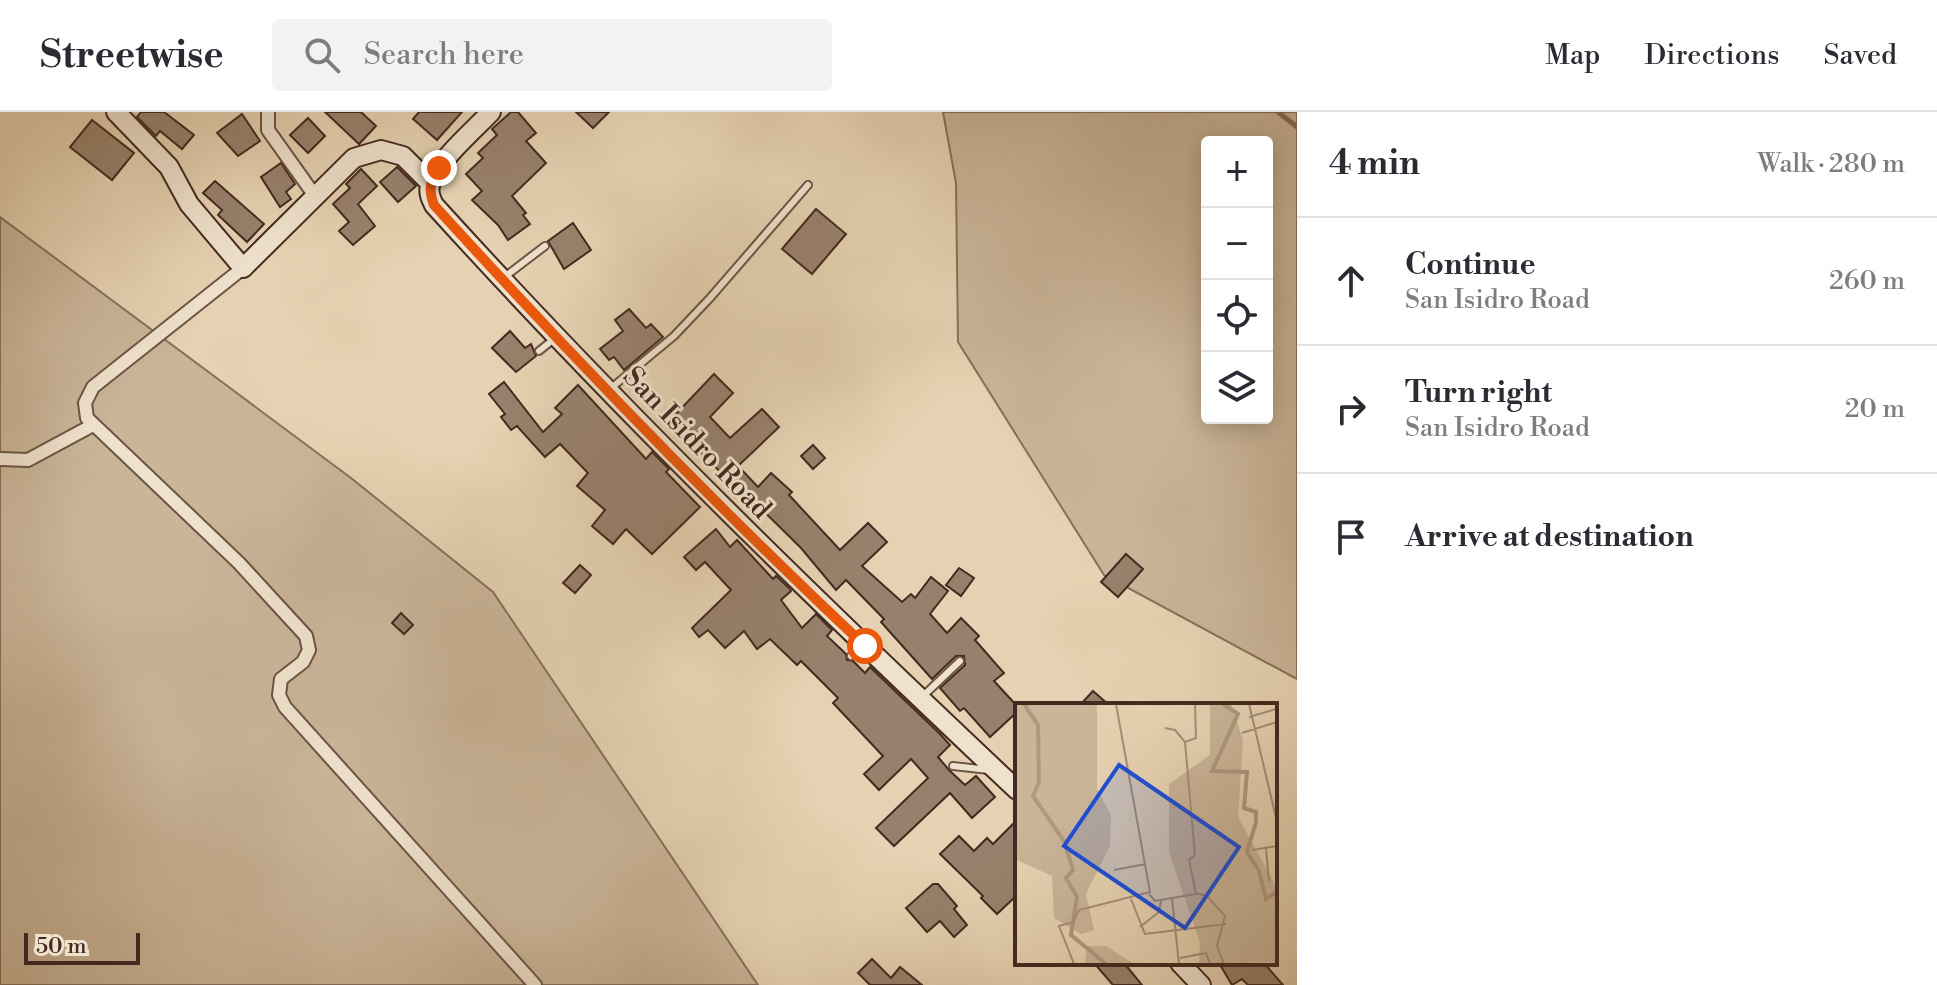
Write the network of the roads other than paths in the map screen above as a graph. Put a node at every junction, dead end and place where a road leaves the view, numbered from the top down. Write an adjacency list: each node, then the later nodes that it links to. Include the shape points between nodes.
1 (116, 112): 8 (street, via 169,167 189,204)
2 (268, 112): 6 (street, via 268,130)
3 (491, 112): 4 (street)
4 (430, 183): 6 (street, via 403,156 381,150 354,158); 9 (street, San Isidro Road, via 434,205)
5 (808, 185): 12 (lane, via 674,336)
6 (315, 196): 8 (street)
7 (545, 246): 9 (lane)
8 (243, 268): 13 (street, via 93,387 85,403)
9 (501, 280): 10 (street, San Isidro Road)
10 (556, 337): 11 (lane); 12 (street, San Isidro Road)
11 (539, 351)
12 (608, 390): 16 (street, San Isidro Road, via 858,651)
13 (93, 425): 14 (street, via 28,460); 21 (street, via 239,563 306,636 309,650 303,662 281,679 279,695 285,707)
14 (0, 459)
15 (960, 661): 16 (lane)
16 (920, 699): 18 (street, San Isidro Road)
17 (953, 766): 18 (lane)
18 (997, 771): 19 (street, San Isidro Road)
19 (1015, 788)
20 (1182, 965): 22 (street)
21 (535, 985)
22 (1201, 985)

